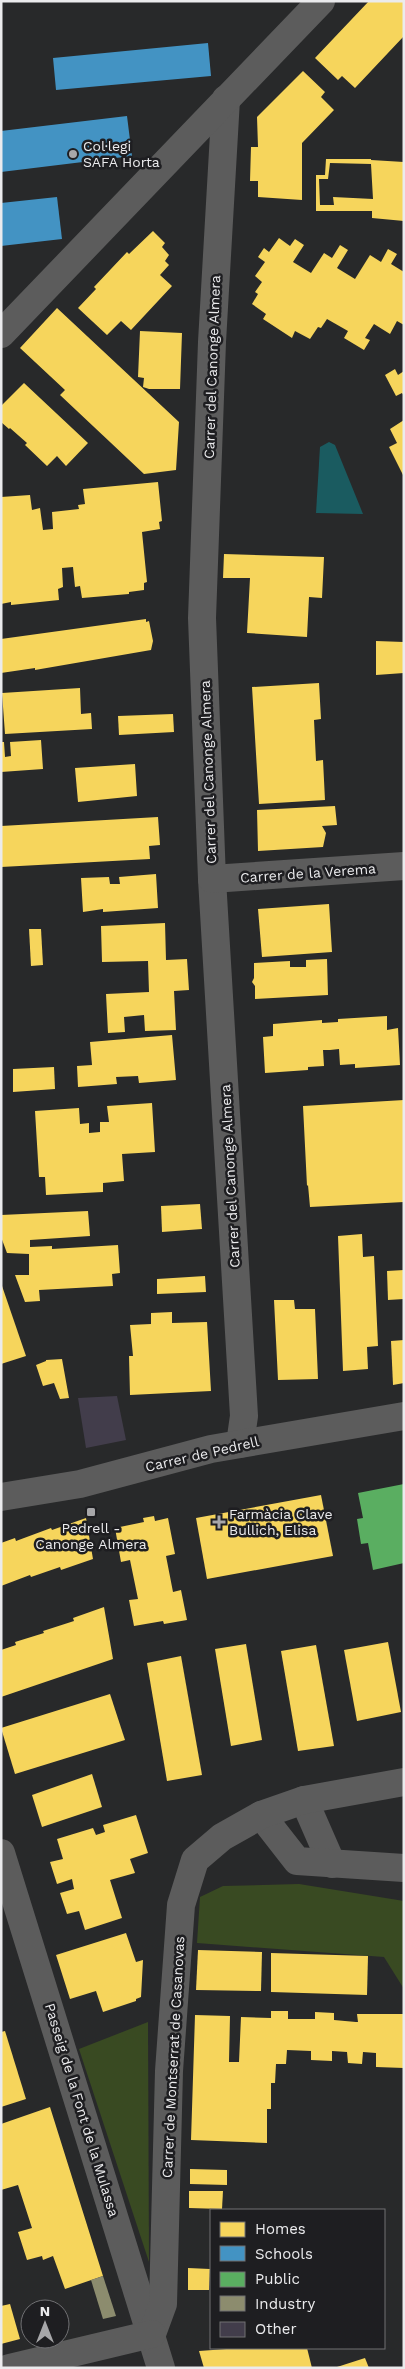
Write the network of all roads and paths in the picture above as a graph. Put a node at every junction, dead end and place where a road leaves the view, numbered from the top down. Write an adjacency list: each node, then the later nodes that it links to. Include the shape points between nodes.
1 (321, 1): 2 (street)
2 (226, 99): 3 (street); 5 (street, Carrer del Canonge Almera, via 212,342 202,618)
3 (1, 334)
4 (404, 866): 5 (street, Carrer de la Verema)
5 (212, 879): 7 (street, Carrer del Canonge Almera, via 244,1416)
6 (404, 1416): 7 (street, Carrer de Pedrell)
7 (240, 1444): 8 (street, Carrer de Pedrell, via 80,1484)
8 (1, 1497)
9 (404, 1782): 10 (street, Carrer de Montserrat de Casanovas)
10 (304, 1800): 11 (street, Carrer de Montserrat de Casanovas); 13 (street)
11 (261, 1815): 13 (street, via 297,1860); 15 (street, Carrer de Montserrat de Casanovas, via 222,1837 195,1860 181,1905 170,2070 163,2304)
12 (1, 1853): 15 (street, Passeig de la Font de la Mulassa)
13 (332, 1864): 14 (street)
14 (404, 1868)
15 (152, 2334): 16 (street); 17 (street, Passeig de la Font de la Mulassa)
16 (9, 2368)
17 (161, 2368)

